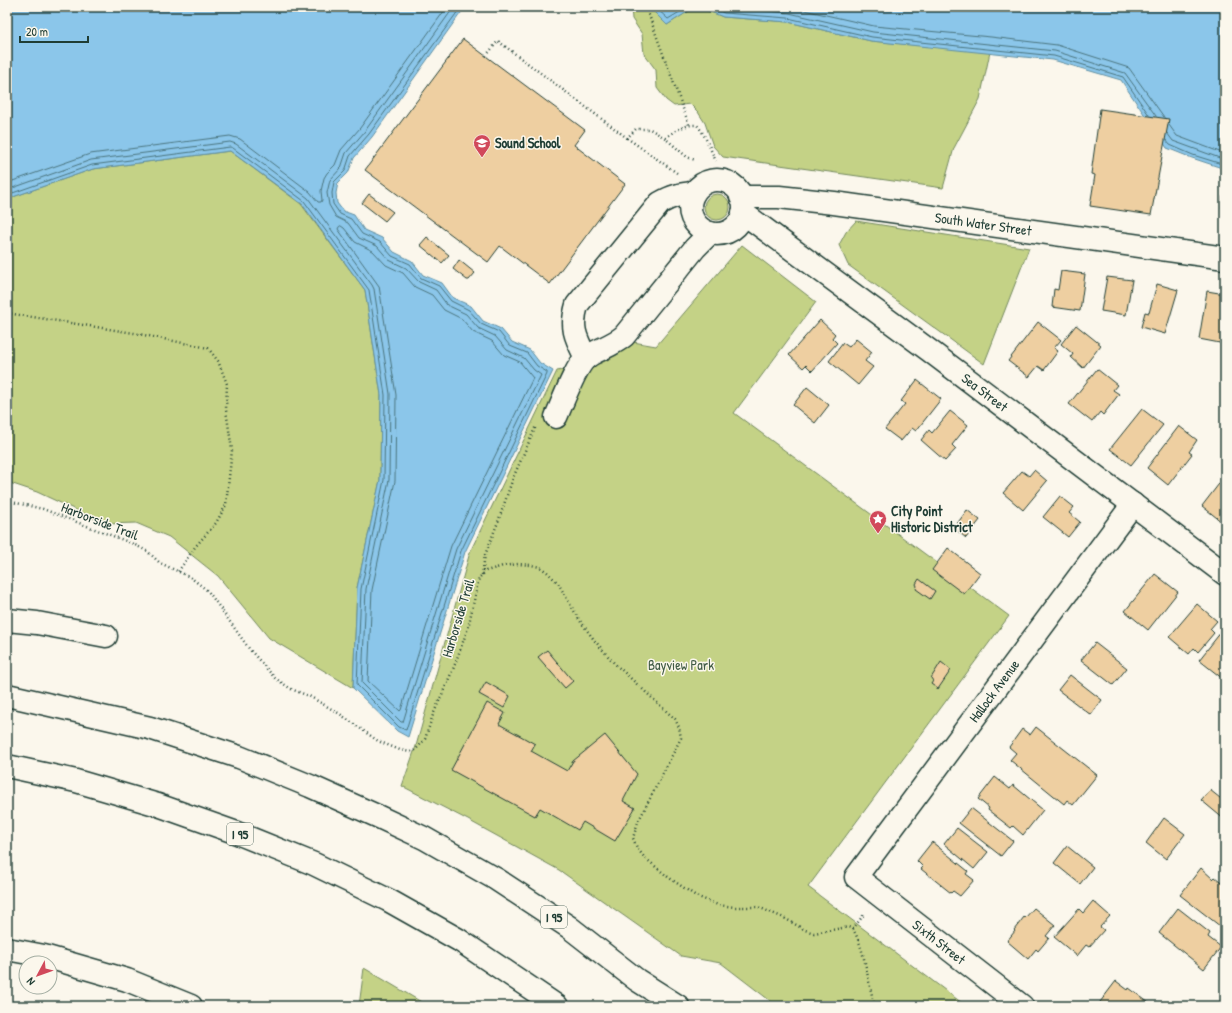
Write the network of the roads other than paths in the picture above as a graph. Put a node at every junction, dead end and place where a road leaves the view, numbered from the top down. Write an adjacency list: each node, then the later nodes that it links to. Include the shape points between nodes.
1 (696, 190): 2 (main road, via 703,184 722,181 733,186); 3 (main road, via 690,203 691,214 700,228); 5 (main road, via 660,203 577,306 573,328)
2 (742, 205): 3 (main road, via 738,224 720,234); 4 (main road, South Water Street, via 779,197 834,203); 7 (main road, Sea Street)
3 (710, 233): 5 (main road, via 624,336 618,342)
4 (1225, 258)
5 (586, 358): 6 (main road)
6 (546, 420)
7 (1133, 504): 8 (main road, Sea Street); 13 (main road, Hallock Avenue)
8 (1225, 574)
9 (7, 620): 10 (main road)
10 (106, 636)
11 (7, 695): 17 (main road, I 95, via 150,728 239,756 424,838 496,879 570,927 637,980)
12 (7, 766): 16 (main road, I 95, via 76,781 158,805 314,864 388,900 459,940)
13 (856, 877): 18 (main road, Sixth Street)
14 (7, 949): 15 (main road, via 44,956 127,980)
15 (191, 1006)
16 (557, 1006)
17 (678, 1006)
18 (1022, 1006)

